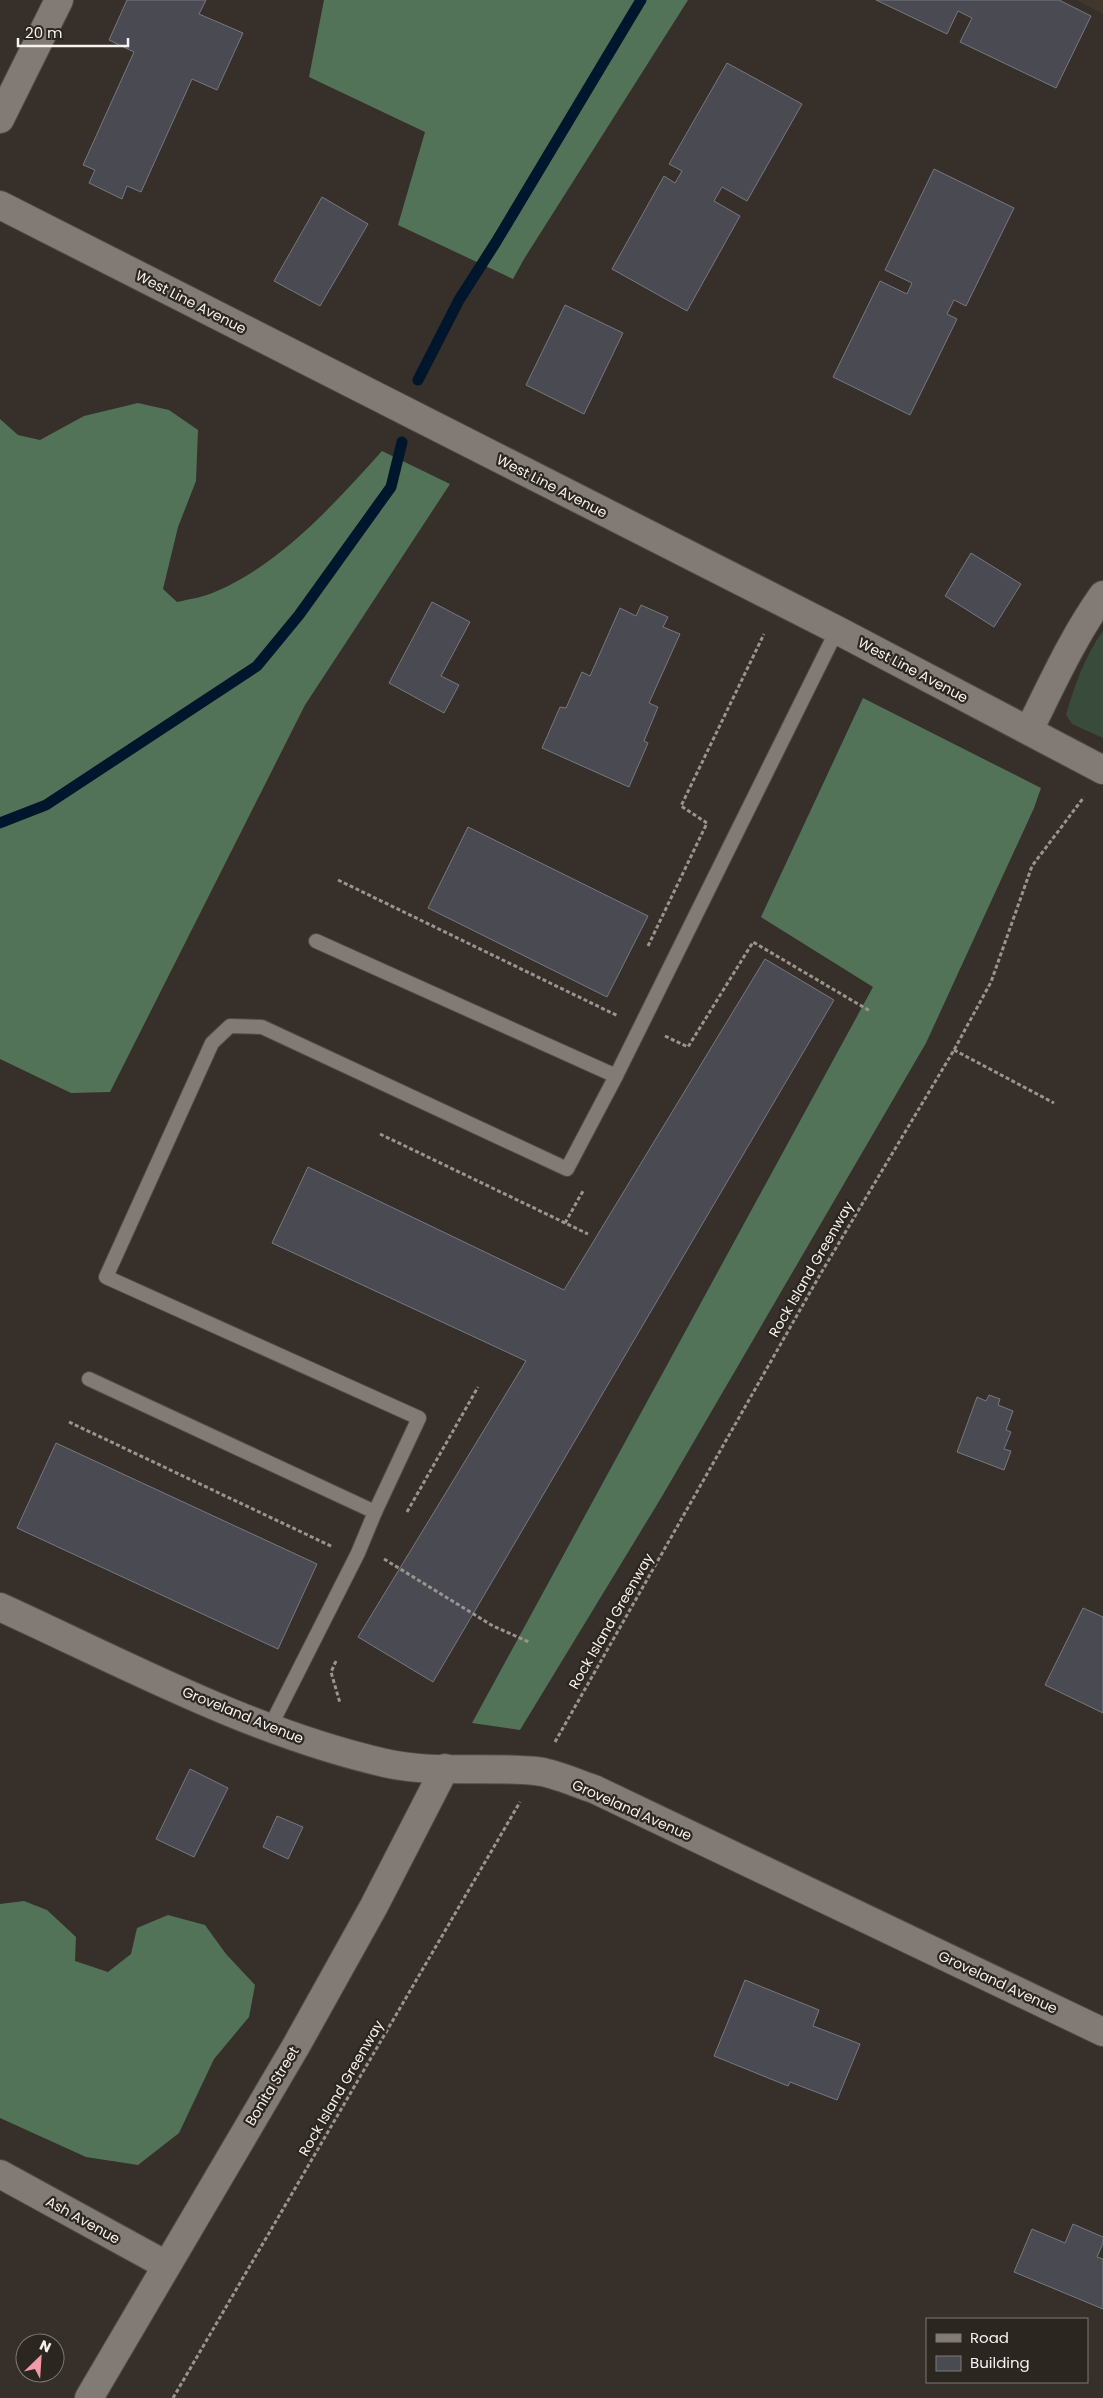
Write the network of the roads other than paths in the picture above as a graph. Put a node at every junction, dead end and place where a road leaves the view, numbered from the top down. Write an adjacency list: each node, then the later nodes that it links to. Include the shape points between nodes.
1 (59, 0): 2 (street)
2 (0, 119)
3 (0, 205): 5 (street, West Line Avenue)
4 (1103, 595): 6 (street, via 1061,664)
5 (836, 630): 6 (street, West Line Avenue); 9 (lane)
6 (1029, 730): 7 (street, West Line Avenue)
7 (1103, 770)
8 (316, 941): 9 (lane)
9 (616, 1076): 11 (lane, via 567,1168 262,1027 230,1026 212,1043 106,1278 419,1418)
10 (89, 1379): 11 (lane)
11 (375, 1512): 13 (lane, via 358,1553)
12 (0, 1607): 13 (street, Groveland Avenue, via 225,1710)
13 (270, 1727): 14 (street, Groveland Avenue, via 327,1749 388,1764)
14 (446, 1768): 15 (street, Groveland Avenue, via 538,1772 594,1789); 17 (street, Bonita Street, via 296,2046)
15 (1103, 2032)
16 (0, 2174): 17 (street, Ash Avenue)
17 (166, 2265): 18 (street, Bonita Street)
18 (89, 2398)

